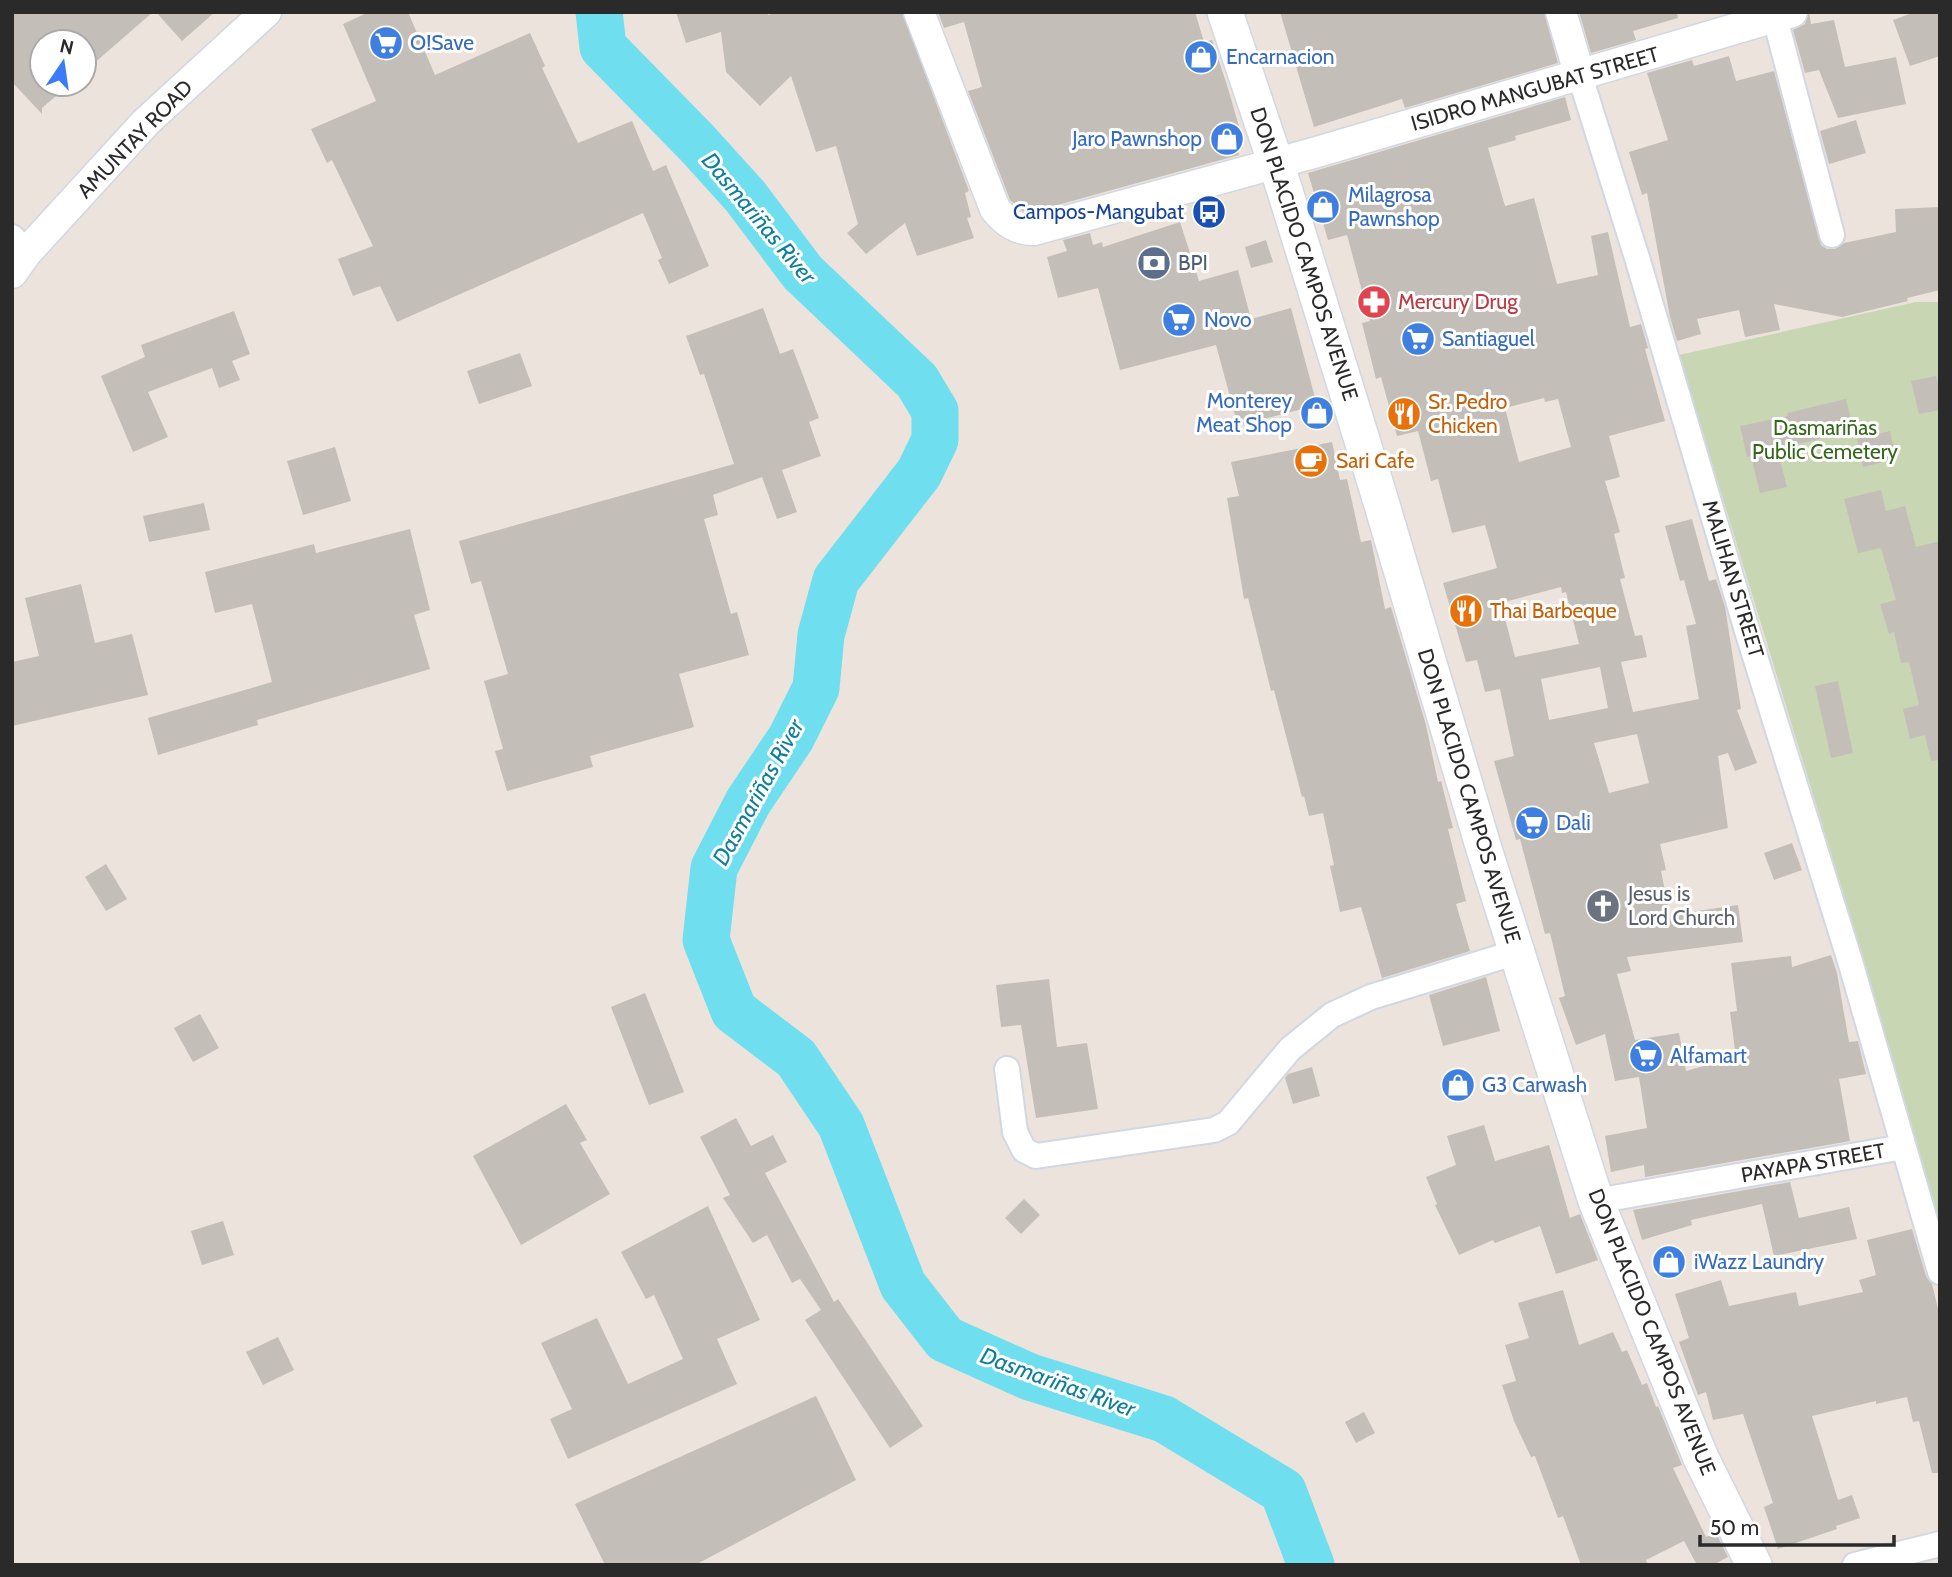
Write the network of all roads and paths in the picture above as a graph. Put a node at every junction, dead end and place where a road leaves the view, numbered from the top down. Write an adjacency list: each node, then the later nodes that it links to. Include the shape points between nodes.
1 (266, 12): 9 (street, AMUNTAY ROAD, via 146,122)
2 (919, 12): 7 (street, ISIDRO MANGUBAT STREET, via 992,202 1015,227 1034,230)
3 (1225, 12): 7 (main road, DON PLACIDO CAMPOS AVENUE)
4 (1561, 12): 6 (street, MALIHAN STREET)
5 (1784, 15): 6 (street, ISIDRO MANGUBAT STREET); 8 (street)
6 (1580, 76): 7 (street, ISIDRO MANGUBAT STREET); 12 (street, MALIHAN STREET)
7 (1277, 164): 10 (main road, DON PLACIDO CAMPOS AVENUE)
8 (1832, 235)
9 (17, 254)
10 (1517, 951): 11 (street, via 1371,997 1332,1015 1290,1049 1228,1123 1214,1130 1037,1156 1024,1150 1015,1132); 13 (main road, DON PLACIDO CAMPOS AVENUE)
11 (1007, 1069)
12 (1903, 1147): 13 (street, PAYAPA STREET); 14 (street, PAYAPA STREET)
13 (1596, 1201): 16 (main road, DON PLACIDO CAMPOS AVENUE, via 1701,1458)
14 (1940, 1272)
15 (1940, 1544): 17 (street)
16 (1754, 1565)
17 (1855, 1565)

